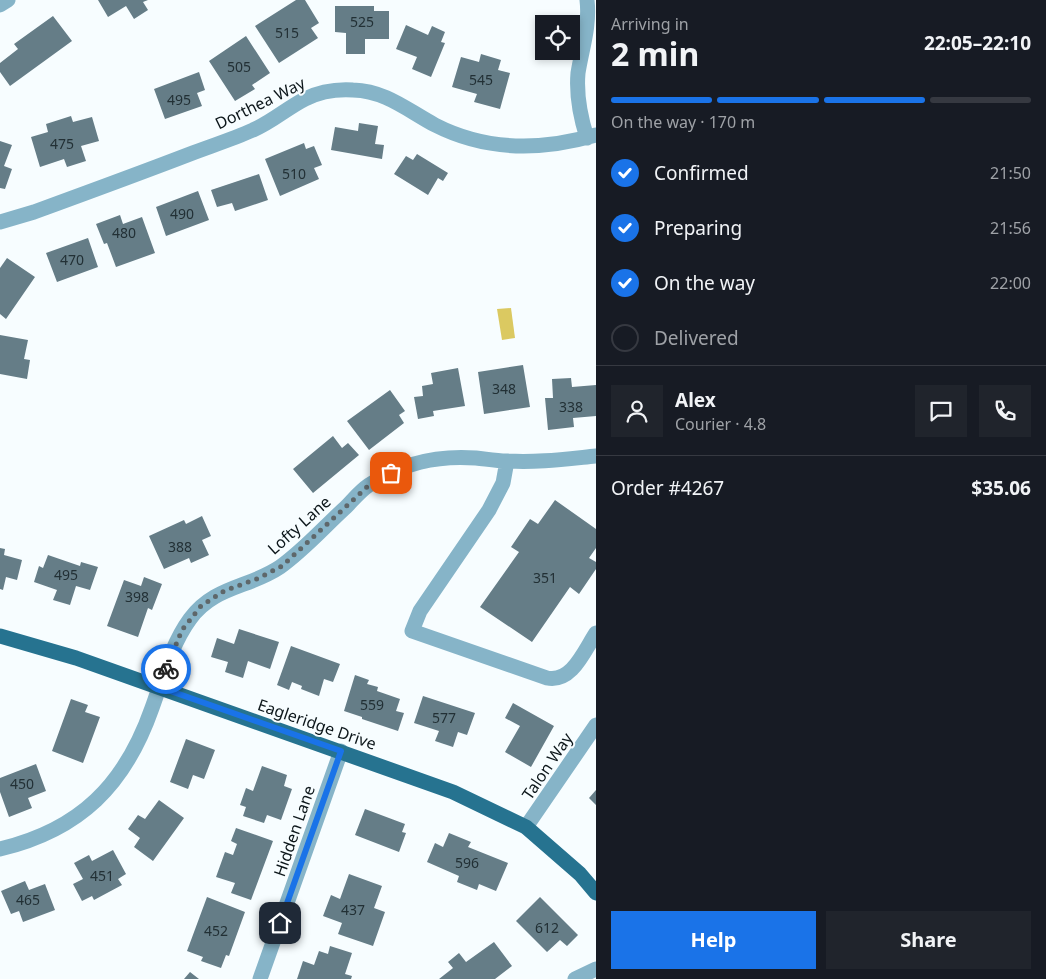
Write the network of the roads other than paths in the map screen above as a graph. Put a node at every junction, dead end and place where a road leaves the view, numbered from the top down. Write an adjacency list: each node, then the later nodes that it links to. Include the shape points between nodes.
1 (8, 0): 3 (street)
2 (587, 0): 4 (street, via 588,20 577,94 579,112)
3 (0, 5)
4 (591, 136): 5 (street, Dorthea Way, via 539,146 484,143 448,131 380,94 339,90 304,99 254,129)
5 (0, 222)
6 (596, 456): 7 (street, Lofty Lane)
7 (507, 461): 8 (street, via 504,483 489,510 420,612 412,631 556,679 573,668); 10 (street, Lofty Lane, via 461,457 425,460 408,464 367,487 282,566 224,591 201,606 176,643)
8 (596, 633)
9 (0, 636): 10 (main road, Eagleridge Drive)
10 (159, 687): 12 (main road, Eagleridge Drive); 14 (street, Lofty Lane, via 136,748 110,787 53,831)
11 (596, 725): 13 (street, Talon Way)
12 (341, 751): 13 (main road, Eagleridge Drive, via 453,792); 17 (street, Hidden Lane)
13 (526, 827): 15 (main road, Eagleridge Drive, via 580,874)
14 (0, 849)
15 (596, 894)
16 (596, 969): 18 (street)
17 (260, 979)
18 (575, 979)

